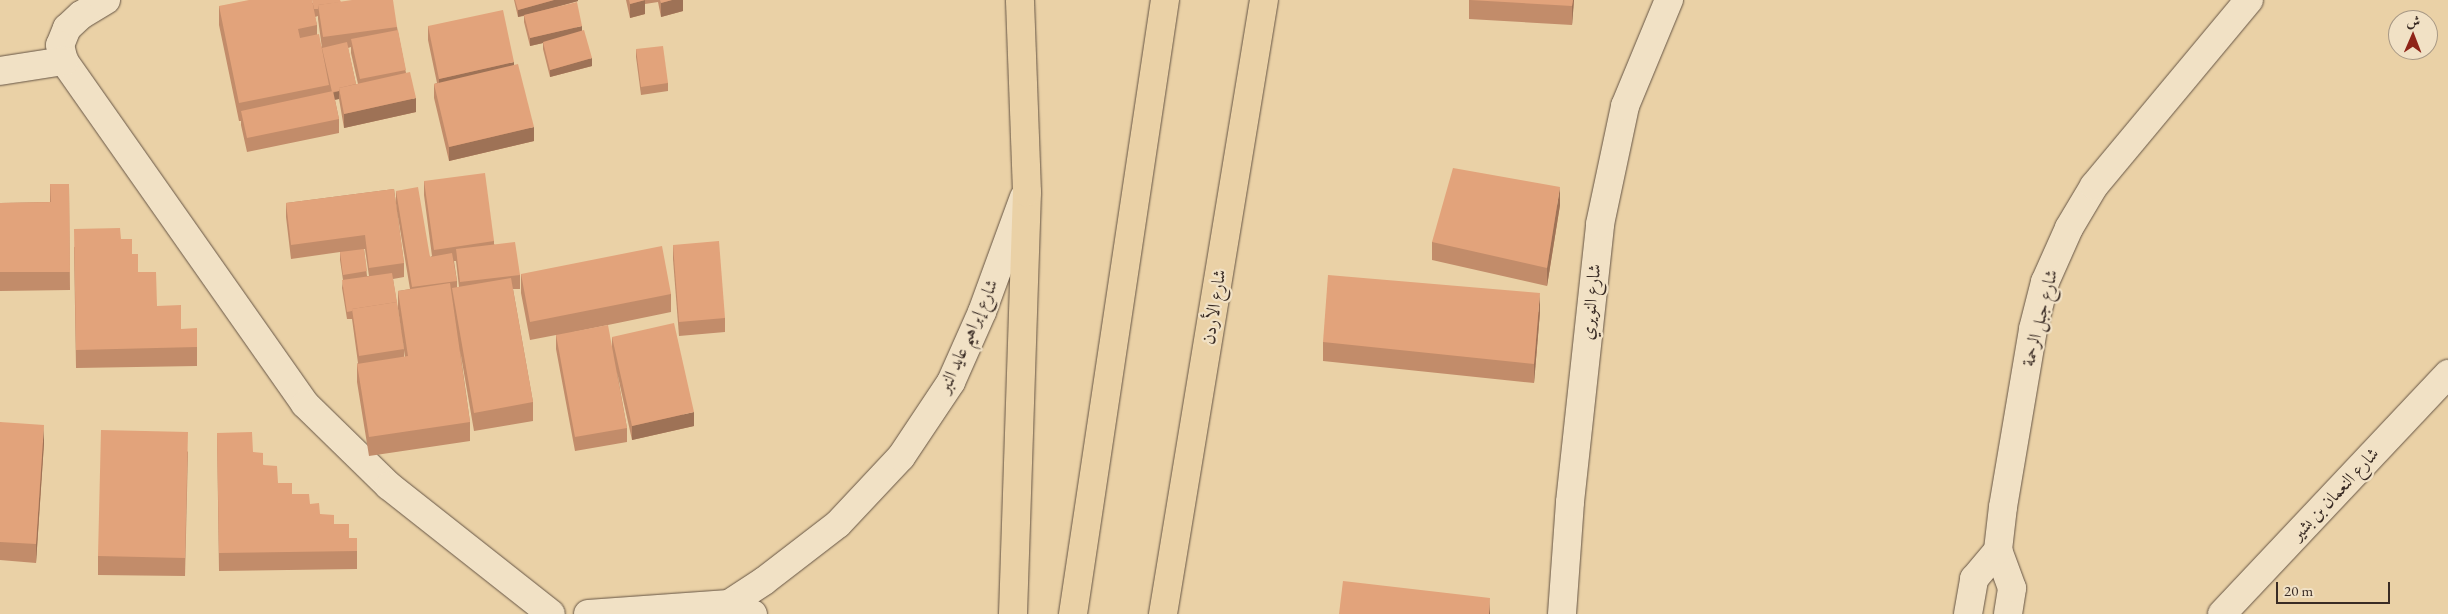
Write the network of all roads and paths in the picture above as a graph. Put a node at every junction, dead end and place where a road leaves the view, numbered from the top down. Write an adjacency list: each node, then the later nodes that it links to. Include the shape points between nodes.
1 (106, 0): 7 (street, via 67,28 60,45)
2 (1020, 0): 9 (highway)
3 (1166, 0): 17 (highway)
4 (1669, 0): 19 (street, شارع النويري, via 1625,106 1600,224 1570,502)
5 (2249, 0): 11 (street, شارع جبل الرحمة, via 2094,186 2069,228 2046,282 2033,329)
6 (1265, 2): 18 (highway, شارع الأردن)
7 (64, 61): 8 (street); 14 (street, via 305,404 402,498)
8 (0, 71)
9 (1027, 192): 12 (street, شارع إبراهيم عايد النبر, via 982,312 951,382 902,457 838,524 764,581); 16 (highway)
10 (2448, 374): 21 (street, شارع النعمان بن بشير)
11 (1998, 550): 13 (street, شارع جبل الرحمة, via 2012,588); 20 (street, via 1974,578)
12 (741, 609): 15 (street, شارع إبراهيم عايد النبر)
13 (2010, 612)
14 (551, 614)
15 (588, 614)
16 (1013, 614)
17 (1073, 614)
18 (1163, 614)
19 (1562, 614)
20 (1968, 614)
21 (2222, 614)

